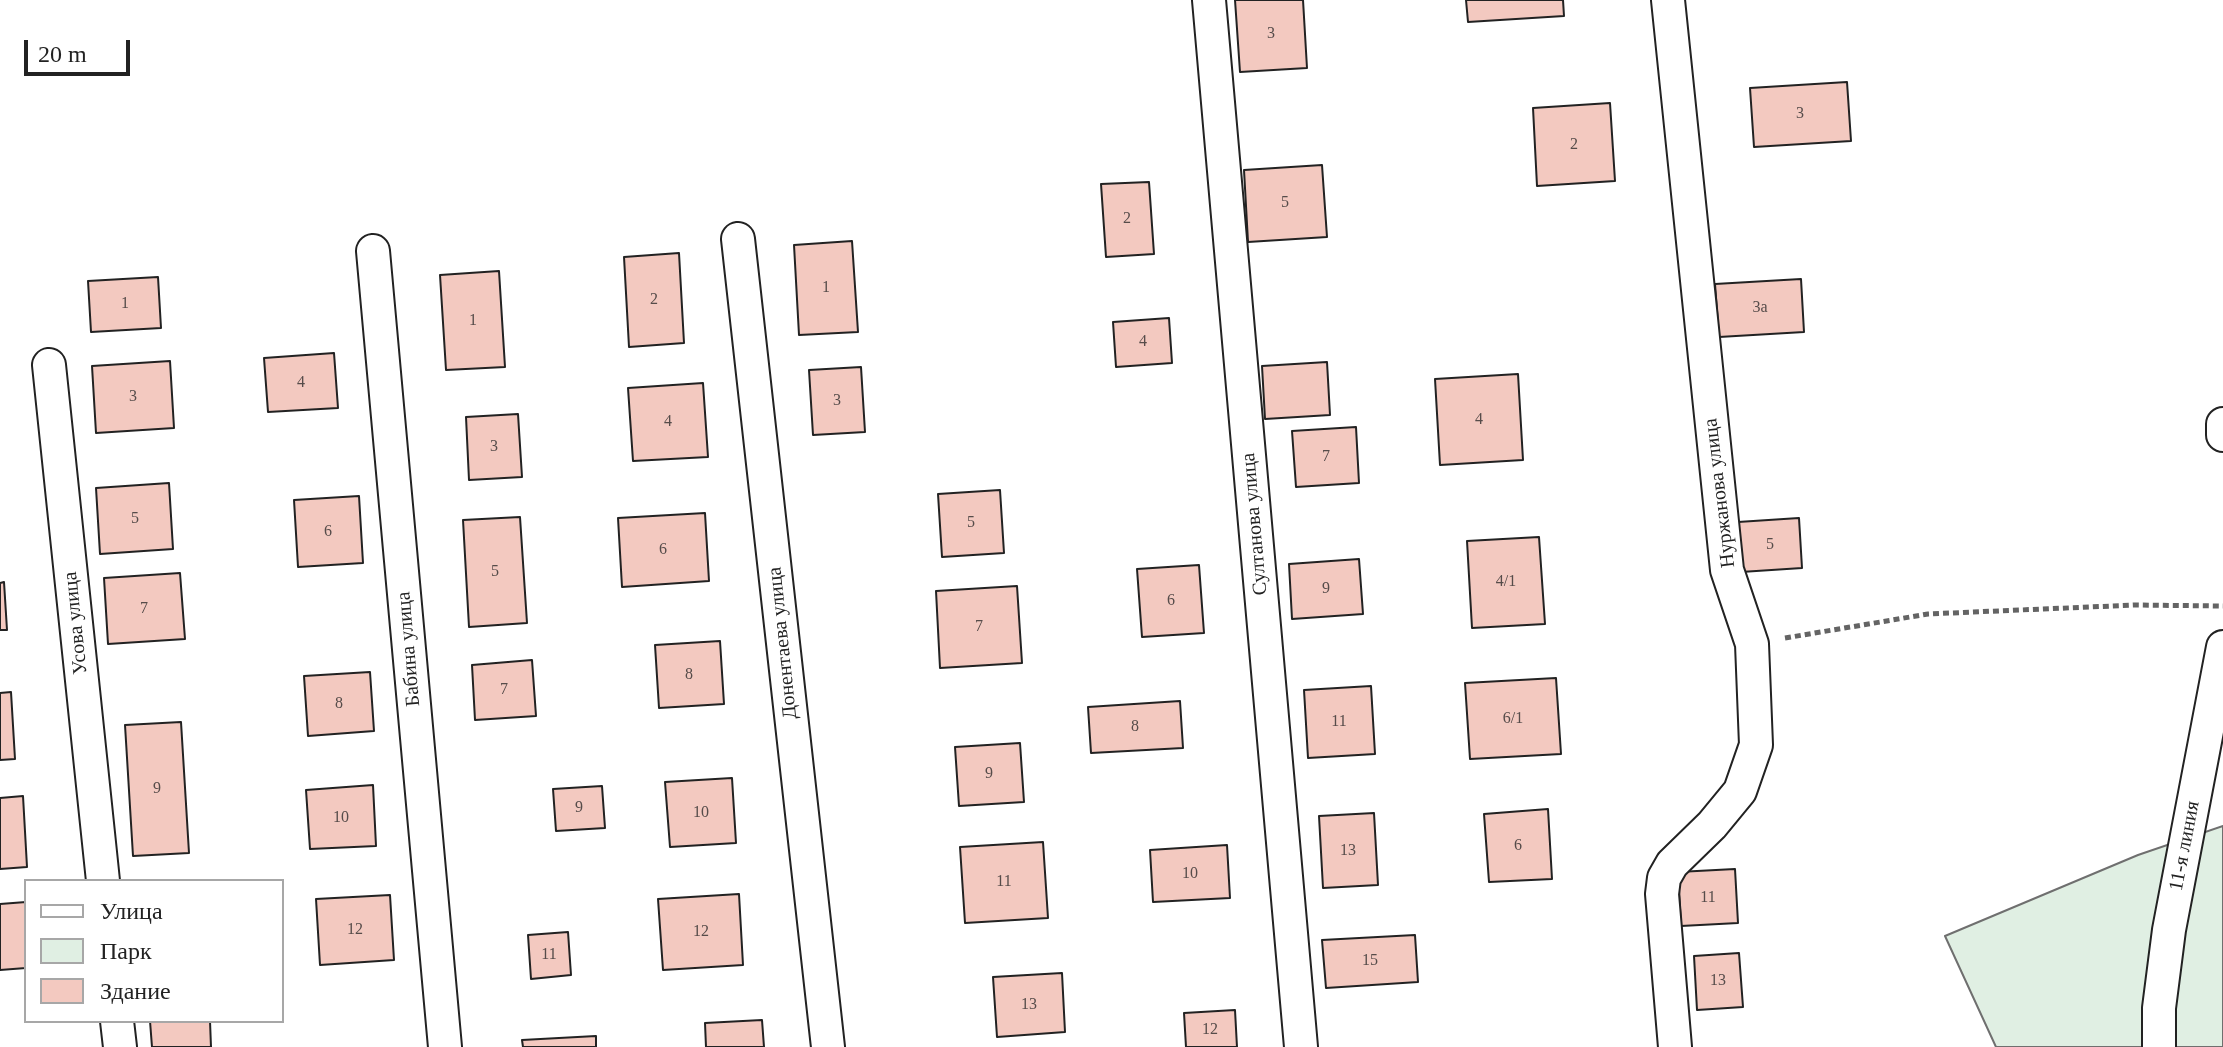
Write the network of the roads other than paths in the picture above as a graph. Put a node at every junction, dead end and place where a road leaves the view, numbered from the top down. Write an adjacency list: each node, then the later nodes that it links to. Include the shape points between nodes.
1 (1209, 0): 14 (street, Султанова улица)
2 (1668, 0): 15 (street, Нуржанова улица, via 1727,570 1752,644 1756,745 1740,791 1664,878)
3 (738, 239): 13 (street, Донентаева улица)
4 (373, 251): 12 (street, Бабина улица)
5 (49, 365): 9 (street, Усова улица)
6 (2223, 424): 7 (street)
7 (2223, 435)
8 (2223, 647): 16 (street, 11-я линия, via 2169,930)
9 (103, 879)
10 (117, 1023): 11 (street)
11 (120, 1047)
12 (445, 1047)
13 (828, 1047)
14 (1301, 1047)
15 (1675, 1047)
16 (2159, 1047)

